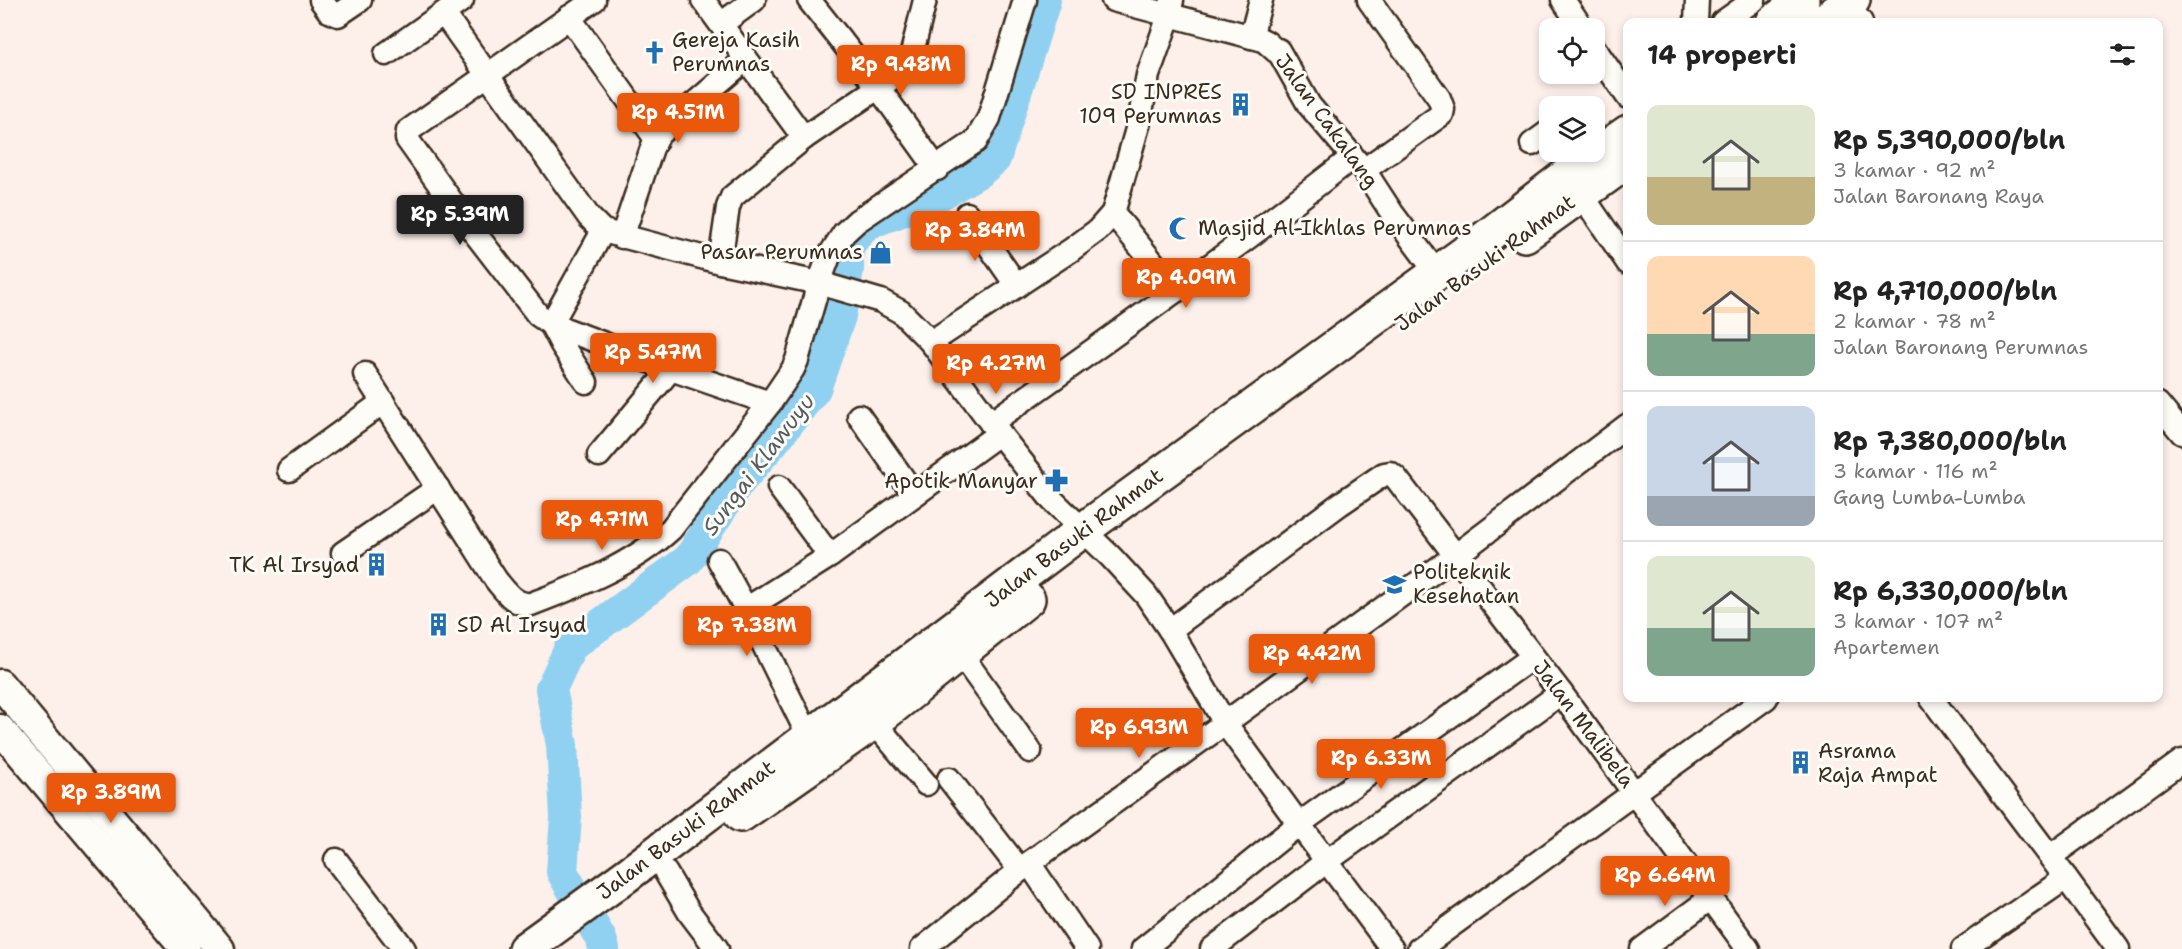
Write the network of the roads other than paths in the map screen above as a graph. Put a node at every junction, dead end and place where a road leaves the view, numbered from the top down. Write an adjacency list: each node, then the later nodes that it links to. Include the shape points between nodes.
1 (321, 0): 2 (street, via 338,15)
2 (360, 0)
3 (462, 0): 18 (street)
4 (594, 0): 19 (street)
5 (703, 0): 24 (street)
6 (754, 0): 24 (street)
7 (809, 0): 30 (street)
8 (925, 0): 30 (street, via 907,63 901,72)
9 (1025, 0): 37 (street, via 984,128 973,144)
10 (1113, 0): 17 (street, Jalan Cakalang)
11 (1261, 0): 25 (street)
12 (1369, 0): 36 (street, via 1443,109 1442,114)
13 (1563, 0): 20 (street)
14 (1697, 0): 21 (street)
15 (1754, 0): 22 (street)
16 (1802, 0): 23 (highway)
17 (1170, 8): 25 (street, Jalan Cakalang); 39 (street, via 1148,75)
18 (444, 14): 26 (street); 29 (street)
19 (569, 17): 29 (street); 34 (street)
20 (1575, 18)
21 (1696, 18)
22 (1729, 18)
23 (1778, 18)
24 (721, 24): 27 (street)
25 (1251, 37): 36 (street, Jalan Cakalang, via 1278,50 1309,105)
26 (386, 54)
27 (746, 59): 33 (street); 34 (street)
28 (1605, 64): 31 (street)
29 (487, 75): 41 (street, via 583,208); 48 (street, via 406,136 524,297 538,315)
30 (878, 87): 33 (street); 37 (street)
31 (1623, 90)
32 (1623, 137): 35 (highway, Jalan Basuki Rahmat)
33 (804, 138): 43 (street, via 732,197)
34 (656, 139): 41 (street)
35 (1606, 154): 38 (highway, Jalan Basuki Rahmat)
36 (1358, 164): 44 (street, Jalan Cakalang); 47 (street)
37 (937, 169): 45 (street, via 844,233 829,256)
38 (1574, 184): 42 (street); 44 (highway, Jalan Basuki Rahmat); 50 (highway, Jalan Basuki Rahmat)
39 (1113, 213): 46 (street, via 1098,230); 47 (street)
40 (967, 214): 46 (street)
41 (613, 234): 43 (street); 48 (street)
42 (1623, 256)
43 (720, 262): 45 (street)
44 (1436, 272): 50 (highway, Jalan Basuki Rahmat)
45 (822, 284): 49 (street, via 900,312); 55 (street, via 797,360)
46 (1017, 286): 49 (street)
47 (1176, 291): 58 (street)
48 (552, 324): 51 (street); 53 (street)
49 (931, 342): 58 (street)
50 (1329, 363): 66 (highway, Jalan Basuki Rahmat)
51 (671, 369): 55 (street); 61 (street)
52 (365, 375): 54 (street)
53 (586, 382)
54 (383, 402): 62 (street); 64 (street)
55 (770, 403): 64 (street, via 665,534 597,577 531,604 519,603 501,586)
56 (2163, 410): 60 (street)
57 (859, 416): 65 (street)
58 (995, 428): 65 (street); 66 (street, via 1052,500)
59 (1623, 429): 69 (street)
60 (2182, 433)
61 (599, 455)
62 (289, 470)
63 (779, 487): 68 (street)
64 (438, 488): 67 (street)
65 (914, 494): 68 (street)
66 (1090, 536): 72 (street, via 1146,595); 73 (highway, Jalan Basuki Rahmat); 82 (highway, Jalan Basuki Rahmat)
67 (343, 554)
68 (830, 556): 71 (street)
69 (1455, 556): 72 (street, Jalan Malibela, via 1394,475 1386,473); 74 (street, Jalan Malibela); 80 (street)
70 (719, 560): 71 (street)
71 (746, 609): 82 (street)
72 (1170, 630): 80 (street)
73 (960, 653): 79 (highway, Jalan Basuki Rahmat); 83 (street)
74 (1533, 657): 76 (street, Jalan Malibela); 89 (street)
75 (0, 684): 100 (main road)
76 (1561, 693): 87 (street, Jalan Malibela); 92 (street)
77 (1760, 702): 87 (street, Jalan Malibela)
78 (1934, 702): 90 (street)
79 (874, 722): 86 (street); 88 (highway, Jalan Basuki Rahmat)
80 (1225, 723): 89 (street); 93 (street)
81 (0, 729): 99 (main road)
82 (809, 736): 88 (highway, Jalan Basuki Rahmat)
83 (1030, 751)
84 (2182, 760): 90 (street)
85 (948, 779): 93 (street)
86 (926, 784)
87 (1634, 794): 97 (street); 108 (street)
88 (746, 798): 94 (highway, Jalan Basuki Rahmat); 96 (highway, Jalan Basuki Rahmat)
89 (1299, 824): 92 (street); 105 (street)
90 (2051, 856): 95 (street)
91 (336, 860): 101 (street)
92 (1327, 861): 106 (street); 107 (street)
93 (1024, 867): 103 (street); 104 (street)
94 (666, 873): 96 (highway, Jalan Basuki Rahmat); 102 (street)
95 (2066, 878): 111 (street); 112 (street)
96 (634, 884): 98 (highway, Jalan Basuki Rahmat)
97 (1711, 898): 109 (street); 110 (street)
98 (545, 945)
99 (186, 949)
100 (220, 949)
101 (404, 949)
102 (717, 949)
103 (922, 949)
104 (1087, 949)
105 (1143, 949)
106 (1212, 949)
107 (1392, 949)
108 (1419, 949)
109 (1642, 949)
110 (1747, 949)
111 (1963, 949)
112 (2118, 949)

